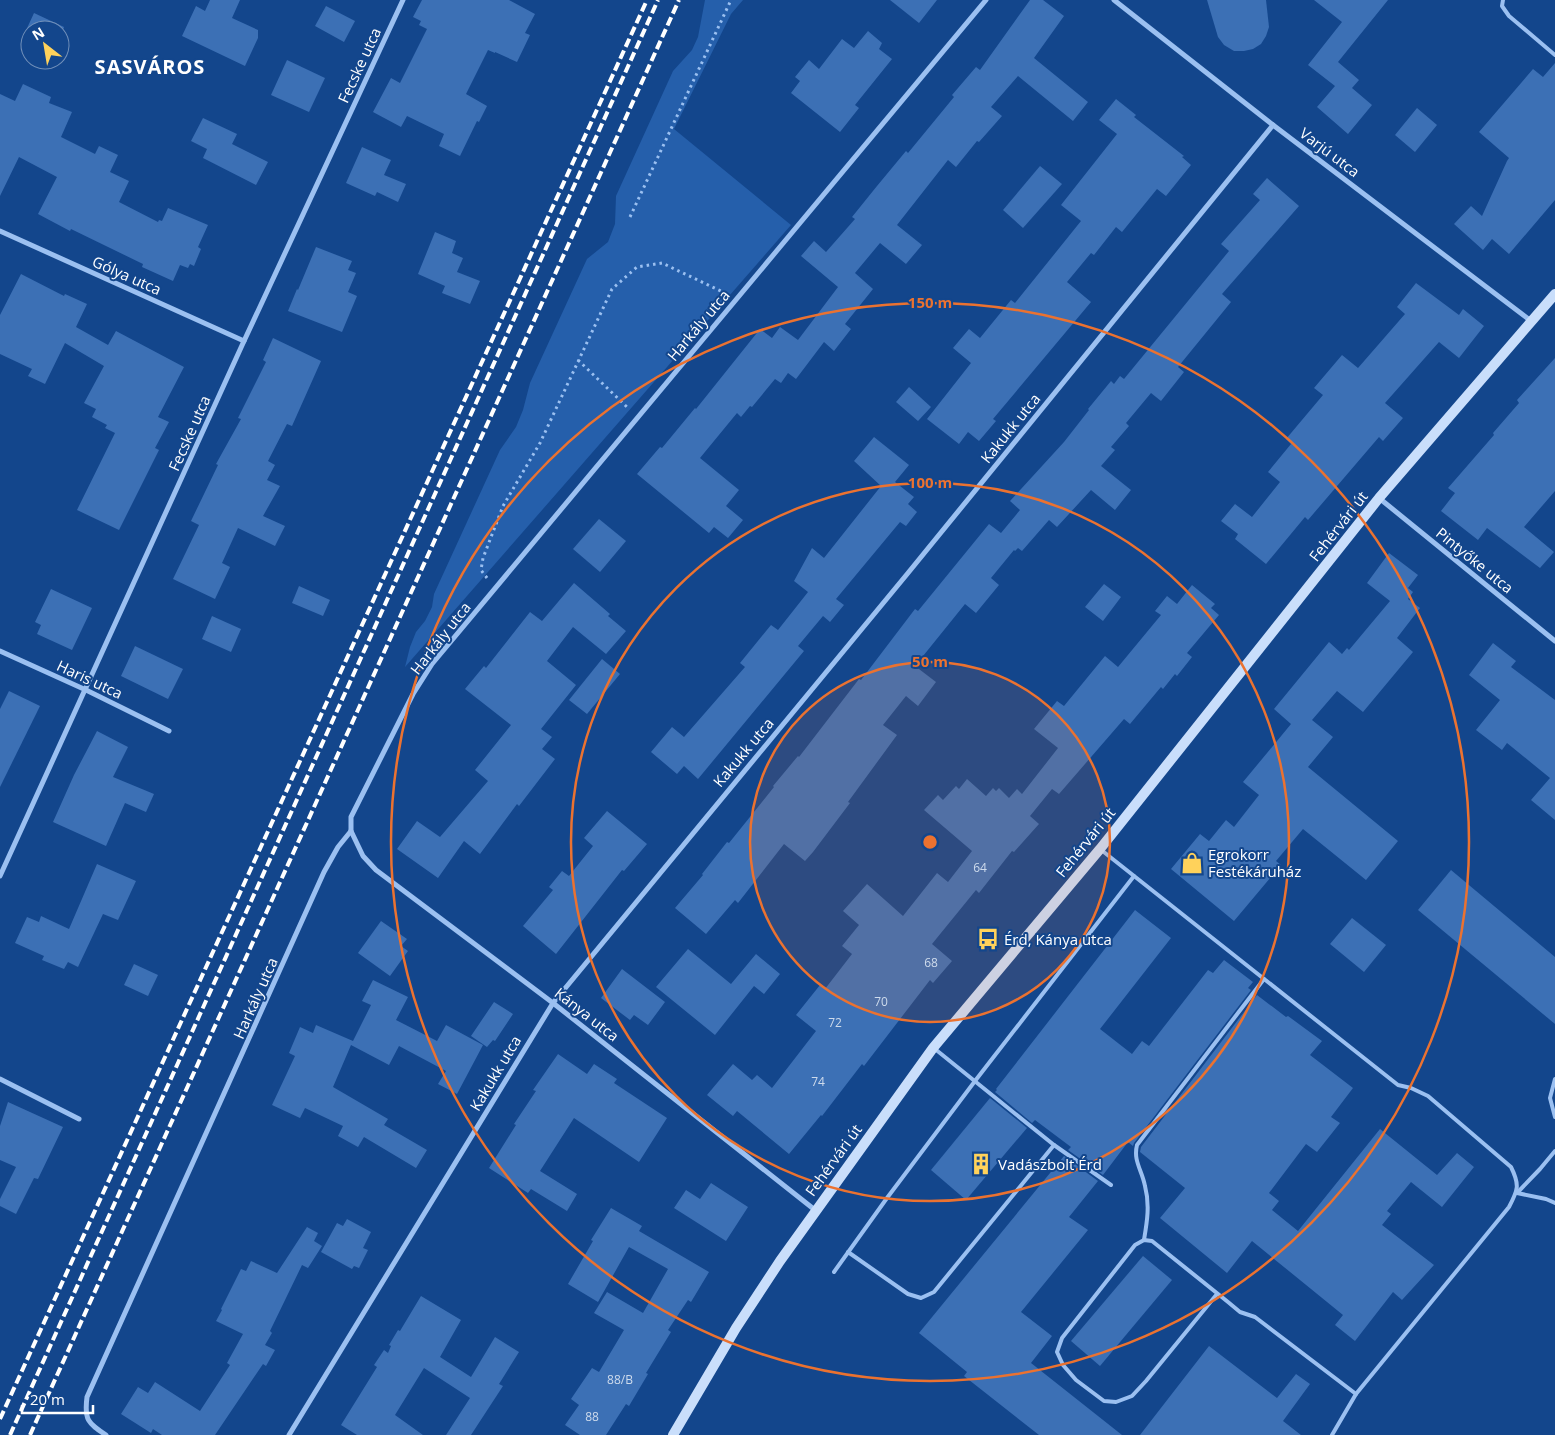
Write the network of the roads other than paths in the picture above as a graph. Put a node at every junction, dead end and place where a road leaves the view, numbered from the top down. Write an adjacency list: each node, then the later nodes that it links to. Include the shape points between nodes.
1 (403, 0): 10 (street, Fecske utca)
2 (986, 0): 16 (street, Harkály utca, via 432,664 413,694 351,817)
3 (1114, 0): 6 (street, Varjú utca)
4 (1503, 0): 5 (lane, via 1502,6 1509,16)
5 (1555, 55)
6 (1273, 125): 9 (street, Varjú utca); 21 (street, Kakukk utca)
7 (0, 231): 10 (street, Gólya utca)
8 (1555, 294): 9 (main road, Fehérvári út)
9 (1532, 322): 11 (main road, Fehérvári út)
10 (244, 342): 14 (street, Fecske utca)
11 (1379, 498): 12 (street, Pintyőke utca); 17 (main road, Fehérvári út)
12 (1555, 641)
13 (0, 651): 14 (street, Haris utca)
14 (86, 690): 15 (street, Haris utca); 18 (street, Fecske utca)
15 (169, 731)
16 (351, 831): 21 (street, Kánya utca, via 363,856 376,870); 39 (street, Harkály utca, via 324,872 87,1397 85,1411 92,1426)
17 (1100, 849): 19 (lane); 22 (main road, Fehérvári út)
18 (0, 876)
19 (1134, 876): 20 (lane); 25 (lane)
20 (1264, 979): 31 (lane, via 1398,1085 1428,1096 1510,1167 1517,1180); 34 (lane, via 1137,1145 1135,1155 1149,1211)
21 (553, 1003): 33 (street, Kánya utca); 40 (street, Kakukk utca)
22 (933, 1048): 25 (lane); 33 (main road, Fehérvári út)
23 (0, 1079): 27 (street)
24 (1555, 1079): 26 (lane, via 1550,1098)
25 (975, 1082): 28 (lane); 35 (lane)
26 (1555, 1117)
27 (79, 1119)
28 (1054, 1145): 30 (lane); 35 (lane, via 934,1292 921,1298 908,1294)
29 (1555, 1151): 31 (lane)
30 (1111, 1185)
31 (1516, 1193): 32 (lane); 38 (lane)
32 (1555, 1203)
33 (815, 1210): 41 (main road, Fehérvári út, via 736,1328)
34 (1144, 1240): 37 (lane, via 1152,1241); 37 (lane, via 1135,1244 1062,1338 1057,1352 1076,1380 1104,1401 1116,1402 1132,1396)
35 (848, 1252): 36 (lane)
36 (834, 1272)
37 (1217, 1294): 38 (lane, via 1240,1312 1255,1317)
38 (1356, 1394): 42 (lane)
39 (106, 1435)
40 (289, 1435)
41 (673, 1435)
42 (1332, 1435)

